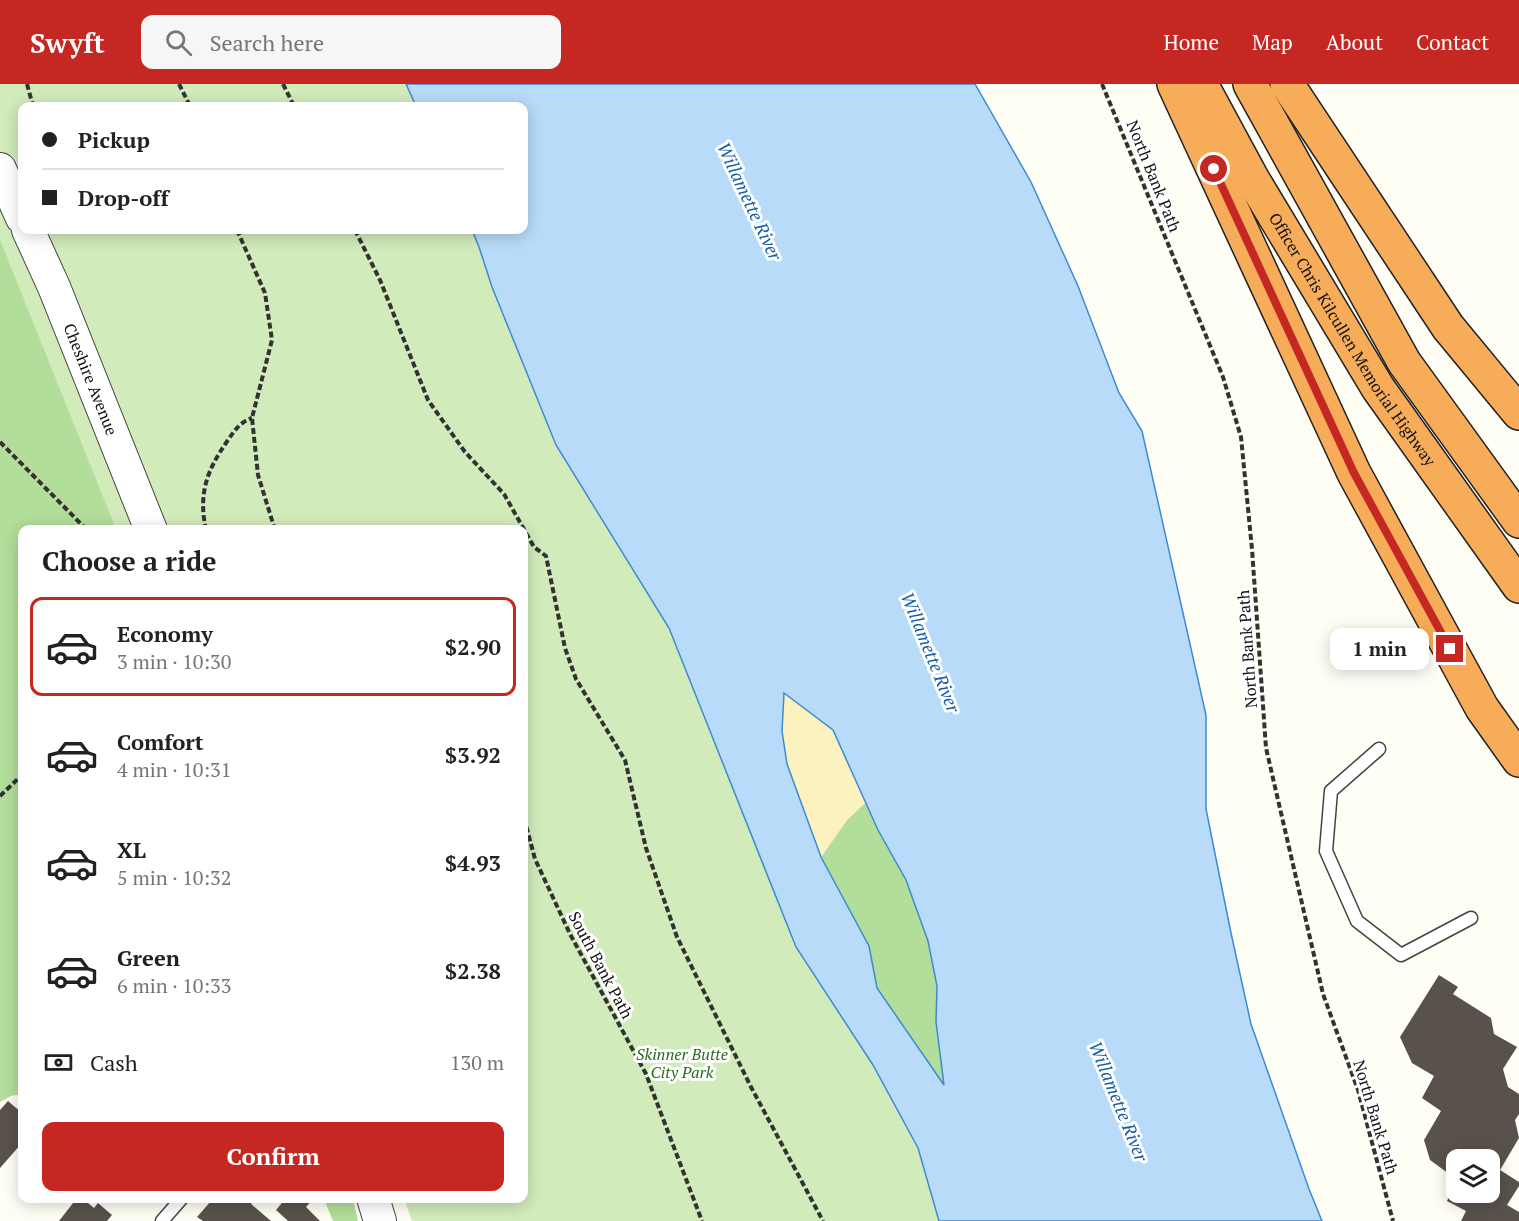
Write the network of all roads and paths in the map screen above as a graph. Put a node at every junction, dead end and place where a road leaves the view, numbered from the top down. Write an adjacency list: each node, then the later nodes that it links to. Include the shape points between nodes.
1 (27, 84): 9 (path)
2 (179, 84): 10 (path)
3 (283, 84): 11 (path)
4 (1102, 84): 40 (path, North Bank Path, via 1223,377 1240,437 1266,748 1323,994 1358,1090)
5 (1174, 84): 29 (highway, via 1354,473 1482,708)
6 (1201, 84): 27 (highway, Officer Chris Kilcullen Memorial Highway, via 1253,180 1378,388)
7 (1250, 84): 20 (highway, Officer Chris Kilcullen Memorial Highway, via 1404,362)
8 (1287, 84): 17 (highway, via 1448,327)
9 (32, 102)
10 (188, 102)
11 (292, 102)
12 (0, 169): 13 (street)
13 (18, 209)
14 (30, 234): 22 (street, Cheshire Avenue)
15 (239, 234): 18 (path, via 265,293 272,340)
16 (357, 234): 25 (path, via 380,280 428,400 465,452 504,494)
17 (1519, 413)
18 (252, 418): 23 (path, via 242,422 213,462 206,479 202,514); 24 (path, via 258,475)
19 (0, 442): 21 (path)
20 (1519, 521)
21 (82, 525)
22 (149, 525)
23 (205, 525)
24 (273, 525)
25 (522, 525)
26 (528, 536): 39 (path, via 546,556 565,648 576,679 626,760 646,848 677,937)
27 (1519, 586)
28 (1379, 749): 33 (lane, via 1331,791 1326,851 1357,921 1401,955)
29 (1519, 760)
30 (18, 779): 31 (path)
31 (0, 796)
32 (528, 833): 38 (path, South Bank Path, via 535,858 570,934 646,1074)
33 (1471, 918)
34 (178, 1203): 36 (lane)
35 (375, 1203): 37 (street)
36 (162, 1221)
37 (380, 1221)
38 (702, 1221)
39 (823, 1221)
40 (1393, 1221)

